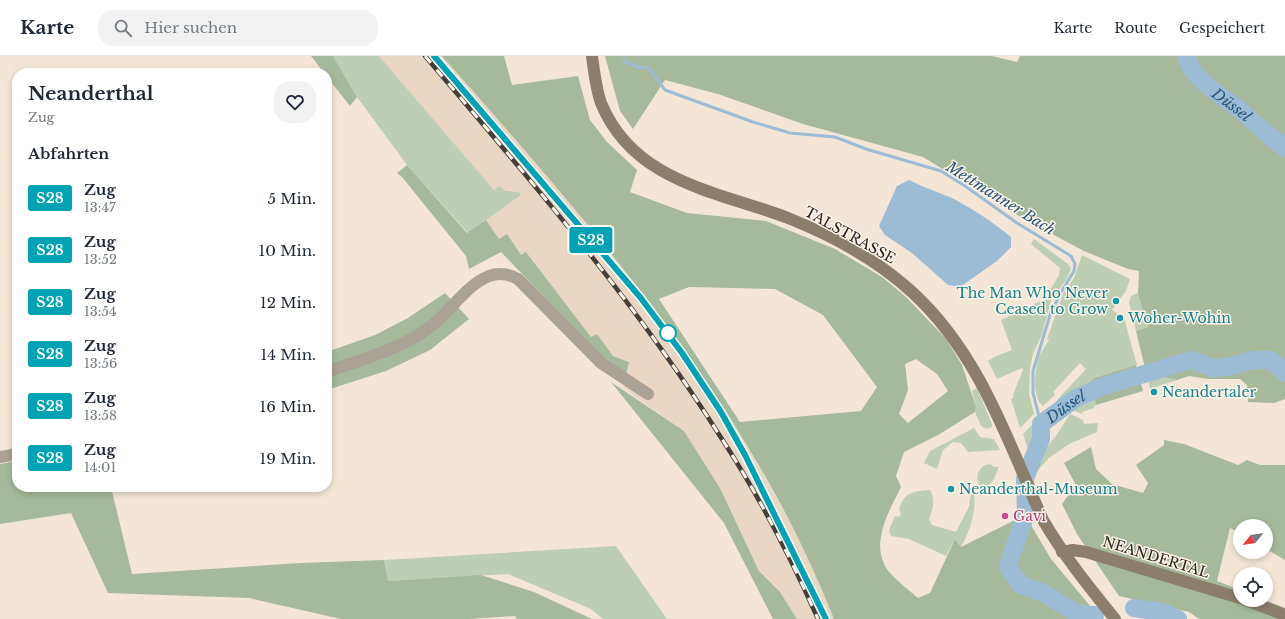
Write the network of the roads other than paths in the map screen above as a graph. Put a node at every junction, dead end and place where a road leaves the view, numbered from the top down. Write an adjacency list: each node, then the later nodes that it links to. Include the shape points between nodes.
1 (592, 56): 6 (main road, TALSTRASSE, via 601,102 608,118 627,143 652,165 709,193 807,226 864,257 912,292 952,336 972,366 995,409 1043,520)
2 (332, 370): 3 (street, via 409,341 430,327 483,279 505,274 518,279 601,363)
3 (648, 394)
4 (12, 455): 5 (street)
5 (0, 457)
6 (1062, 552): 7 (main road, NEANDERTAL, via 1086,552); 10 (main road, TALSTRASSE)
7 (1233, 596)
8 (1264, 607): 9 (main road)
9 (1285, 615)
10 (1115, 619)

